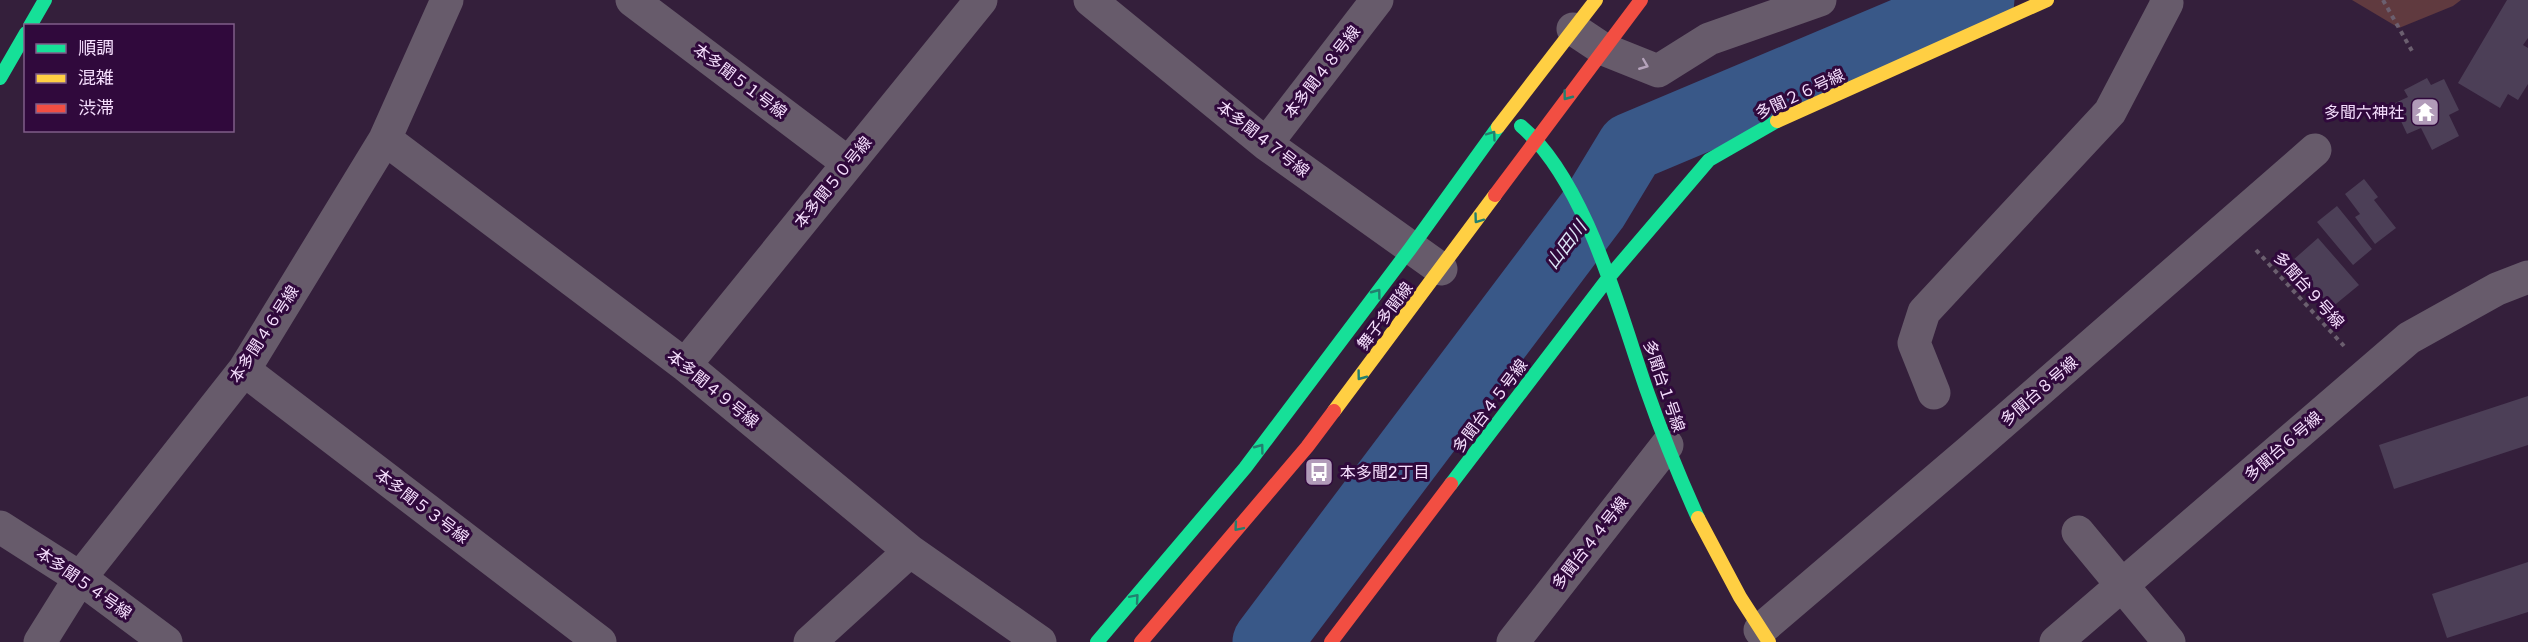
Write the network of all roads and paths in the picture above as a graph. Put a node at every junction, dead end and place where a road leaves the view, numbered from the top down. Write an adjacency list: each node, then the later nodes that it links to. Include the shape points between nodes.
1 (45, 0): 13 (street)
2 (447, 0): 21 (street, 本多聞４６号線)
3 (632, 0): 24 (street, 本多聞５１号線)
4 (981, 0): 24 (street, 本多聞５０号線)
5 (1090, 0): 22 (street, 本多聞４７号線)
6 (1377, 0): 22 (street, 本多聞４８号線)
7 (1596, 0): 14 (street, 舞子多聞線)
8 (1641, 0): 16 (street, 舞子多聞線)
9 (1820, 0): 16 (street, one-way to 9, via 1658,71 1709,39)
10 (2047, 0): 28 (street, 多聞２６号線, via 1777,121 1709,160)
11 (2166, 0): 33 (street, via 2109,112 1924,312 1914,343)
12 (2383, 0): 17 (path)
13 (31, 24)
14 (1574, 29): 16 (street); 19 (street, 舞子多聞線)
15 (24, 36): 18 (street)
16 (1604, 49): 20 (street, 舞子多聞線, one-way to 20)
17 (2412, 51)
18 (0, 78)
19 (1506, 116): 20 (street, 多聞台１号線); 26 (street, 舞子多聞線, one-way to 19)
20 (1536, 138): 27 (street, 舞子多聞線, one-way to 27); 28 (street, 多聞台１号線, via 1567,180)
21 (385, 139): 30 (street, 本多聞４９号線); 31 (street, 本多聞４６号線)
22 (1266, 144): 26 (street, 本多聞４７号線)
23 (2315, 150): 25 (street, 多聞台８号線)
24 (848, 163): 30 (street, 本多聞５０号線)
25 (2231, 223): 32 (path, 多聞台９号線); 40 (street, 多聞台８号線)
26 (1410, 249): 27 (street, 本多聞４７号線); 46 (street, 舞子多聞線, one-way to 26, via 1245,468)
27 (1441, 269): 47 (street, 舞子多聞線, one-way to 47, via 1307,447)
28 (1609, 277): 34 (street, 多聞台１号線); 48 (street, 多聞台４５号線)
29 (2528, 277): 32 (street, 多聞台６号線, via 2497,289 2409,338)
30 (685, 364): 37 (street, 本多聞４９号線)
31 (244, 370): 38 (street, 本多聞４６号線); 43 (street, 本多聞５３号線)
32 (2368, 373): 39 (street, 多聞台６号線)
33 (1934, 393)
34 (1667, 445): 40 (street, 多聞台１号線, via 1717,556); 49 (street, 多聞台４４号線)
35 (0, 527): 38 (street, 本多聞５４号線)
36 (2078, 532): 39 (street)
37 (910, 551): 44 (street); 45 (street, 本多聞４９号線)
38 (80, 578): 41 (street, 本多聞４６号線); 42 (street, 本多聞５４号線)
39 (2123, 585): 50 (street, 多聞台６号線); 51 (street)
40 (1765, 636)
41 (40, 642)
42 (166, 642)
43 (600, 642)
44 (810, 642)
45 (1040, 642)
46 (1097, 642)
47 (1141, 642)
48 (1331, 642)
49 (1513, 642)
50 (2056, 642)
51 (2169, 642)

